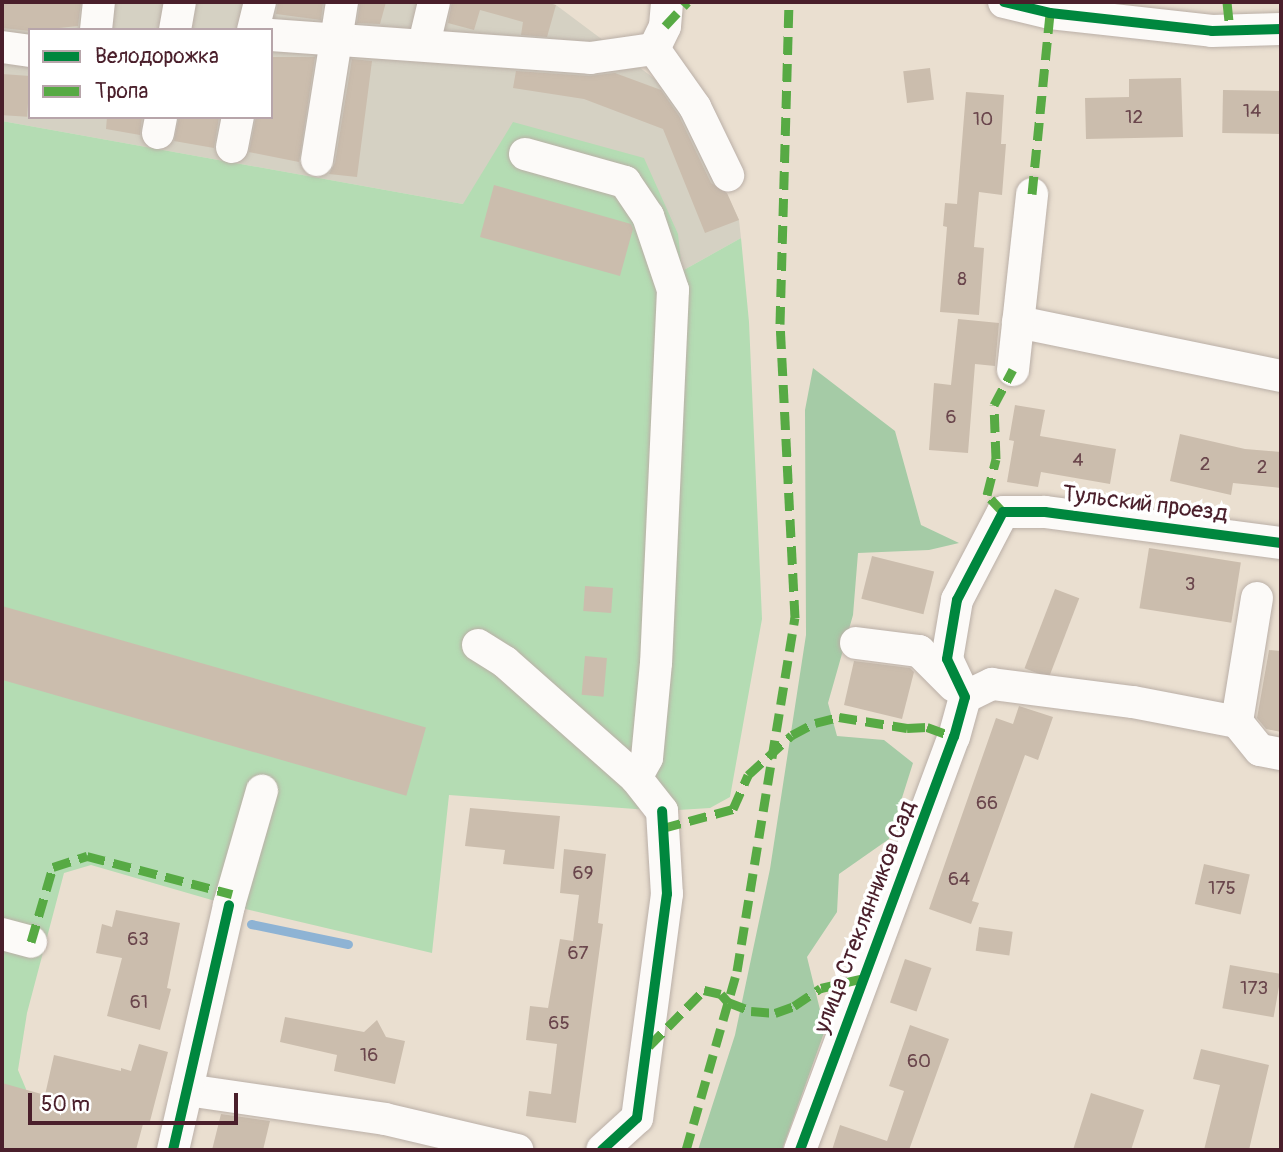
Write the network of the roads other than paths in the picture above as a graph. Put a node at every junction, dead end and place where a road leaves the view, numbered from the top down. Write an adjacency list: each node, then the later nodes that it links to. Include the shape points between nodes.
1 (99, 2): 8 (street)
2 (180, 2): 9 (street)
3 (260, 2): 10 (street)
4 (342, 2): 13 (street)
5 (435, 2): 14 (street)
6 (667, 2): 16 (street, via 665,26)
7 (1004, 2): 11 (street, via 1051,13 1212,31)
8 (96, 28)
9 (176, 28)
10 (254, 28)
11 (1281, 29)
12 (273, 35): 13 (street)
13 (335, 39): 14 (street); 19 (street)
14 (424, 44): 16 (street, via 590,58)
15 (2, 47): 17 (street)
16 (654, 49): 20 (street, via 695,107)
17 (28, 51)
18 (525, 154): 32 (street, via 625,182 648,216 673,290 656,663 647,758)
19 (317, 160)
20 (728, 176)
21 (1032, 194): 22 (street)
22 (1018, 322): 23 (street); 24 (street)
23 (1013, 370)
24 (1280, 371)
25 (1281, 543): 29 (street, Тульский проезд, via 1045,512 1003,512 957,600 947,659)
26 (1258, 598): 30 (street)
27 (856, 643): 29 (street, via 919,651)
28 (478, 645): 32 (street, via 505,662)
29 (965, 697): 30 (street, via 992,684 1133,702); 38 (street, улица Стеклянников Сад)
30 (1237, 722): 31 (street, via 1259,750)
31 (1281, 754)
32 (636, 778): 37 (street, via 662,811 667,894 637,1118)
33 (262, 791): 34 (street, via 229,905)
34 (187, 1090): 35 (street); 36 (street, via 385,1119)
35 (173, 1150)
36 (517, 1150)
37 (602, 1150)
38 (800, 1150)

